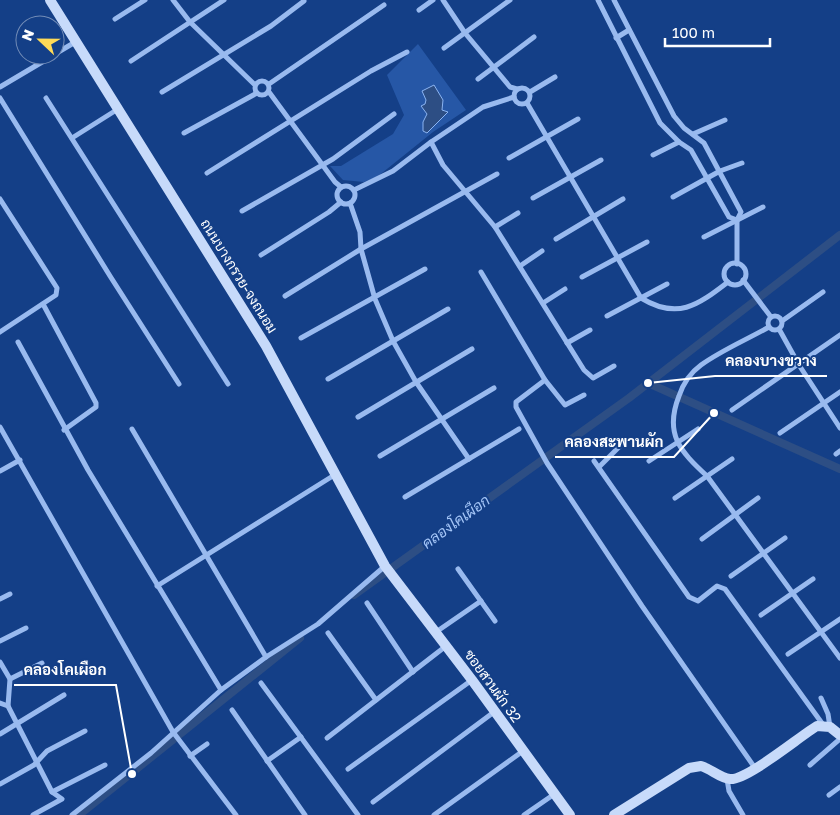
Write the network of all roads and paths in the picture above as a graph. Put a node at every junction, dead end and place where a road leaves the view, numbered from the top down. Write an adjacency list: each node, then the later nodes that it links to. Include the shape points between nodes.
1 (50, 0): 19 (street, ถนนบางกรวย-จงถนอม)
2 (145, 0): 13 (street)
3 (173, 0): 14 (street)
4 (224, 0): 14 (street)
5 (432, 0): 12 (street)
6 (443, 0): 16 (street)
7 (510, 0): 16 (street)
8 (598, 0): 18 (street)
9 (614, 0): 15 (street)
10 (304, 1): 23 (street, via 271,26)
11 (384, 5): 29 (street)
12 (419, 10)
13 (115, 19)
14 (190, 22): 23 (street); 24 (street)
15 (629, 30): 18 (street); 47 (street, via 674,116)
16 (465, 33): 20 (street); 26 (street)
17 (534, 37): 26 (street)
18 (616, 38): 51 (street, via 660,123)
19 (77, 41): 21 (street); 41 (street, ถนนบางกรวย-จงถนอม)
20 (444, 48)
21 (65, 49)
22 (407, 52): 45 (street)
23 (222, 55): 30 (street); 33 (street)
24 (131, 61)
25 (38, 65): 31 (street)
26 (494, 67): 28 (street); 32 (street, via 510,87)
27 (556, 77): 35 (street)
28 (478, 79)
29 (269, 84): 30 (street); 34 (street)
30 (255, 85): 36 (street)
31 (0, 88)
32 (517, 89): 35 (street, via 525,88); 37 (street)
33 (162, 92)
34 (269, 92): 36 (street); 45 (street)
35 (530, 92): 40 (street)
36 (256, 93): 46 (street)
37 (514, 97): 40 (street, via 519,103); 50 (street, via 483,107)
38 (0, 98): 118 (street)
39 (46, 98): 49 (street)
40 (527, 103): 48 (street)
41 (119, 109): 49 (street); 144 (street, ถนนบางกรวย-จงถนอม, via 266,346)
42 (394, 114): 56 (street)
43 (578, 119): 48 (street)
44 (725, 120): 47 (street)
45 (291, 122): 56 (street); 58 (street)
46 (184, 133)
47 (693, 134): 57 (street, via 704,143)
48 (547, 136): 53 (street); 60 (street)
49 (72, 138): 119 (street)
50 (431, 142): 63 (street, via 393,171); 64 (street, via 443,165)
51 (679, 142): 52 (street); 61 (street, via 691,150)
52 (653, 155)
53 (509, 158)
54 (601, 160): 60 (street)
55 (742, 163): 57 (street)
56 (322, 166): 62 (street); 72 (street)
57 (720, 171): 61 (street); 75 (street, via 741,212)
58 (207, 173)
59 (498, 174): 64 (street)
60 (570, 176): 66 (street); 74 (street)
61 (707, 178): 65 (street); 75 (street, via 729,217)
62 (341, 187): 63 (street, via 350,186); 69 (street, via 337,194)
63 (354, 190): 70 (street)
64 (466, 192): 76 (street); 80 (street)
65 (673, 197)
66 (533, 198)
67 (0, 199): 98 (street, via 57,288 56,295)
68 (622, 199): 74 (street)
69 (341, 202): 70 (street); 82 (street)
70 (350, 204): 80 (street, via 360,232)
71 (764, 207): 75 (street)
72 (242, 211)
73 (518, 213): 76 (street)
74 (594, 217): 78 (street); 83 (street)
75 (737, 221): 77 (street); 84 (street)
76 (494, 227): 85 (street)
77 (704, 237)
78 (556, 239)
79 (647, 242): 83 (street)
80 (361, 249): 94 (street); 96 (street)
81 (542, 251): 85 (street)
82 (261, 256)
83 (618, 257): 88 (street); 95 (street)
84 (737, 264): 89 (street, via 744,270); 90 (street, via 730,264 725,269 724,276)
85 (520, 266): 97 (street)
86 (425, 269): 96 (street)
87 (481, 272): 116 (street)
88 (582, 277)
89 (743, 280): 90 (street, via 738,284); 101 (street)
90 (728, 282): 95 (street, via 695,305 675,310 656,307)
91 (667, 284): 95 (street)
92 (565, 288): 97 (street)
93 (823, 292): 102 (street)
94 (285, 296)
95 (641, 298): 100 (street)
96 (374, 299): 108 (street); 110 (street)
97 (543, 303): 111 (street)
98 (43, 304): 106 (street); 132 (street, via 96,403 96,407)
99 (448, 309): 110 (street)
100 (607, 316)
101 (770, 317): 102 (street, via 779,316); 103 (street)
102 (782, 321): 104 (street)
103 (769, 327): 104 (street); 135 (street, via 689,376 674,408 672,421)
104 (779, 329): 113 (street)
105 (590, 330): 111 (street)
106 (0, 332)
107 (840, 335): 113 (street)
108 (301, 338)
109 (18, 342): 132 (street)
110 (393, 342): 115 (street); 117 (street)
111 (567, 343): 114 (street, via 589,376 598,376)
112 (472, 349): 117 (street)
113 (799, 365): 123 (street); 124 (street)
114 (614, 366)
115 (328, 379)
116 (546, 380): 122 (street, via 565,405); 206 (street, via 516,402 546,463)
117 (416, 382): 125 (street); 126 (street)
118 (179, 384)
119 (228, 384)
120 (494, 388): 126 (street)
121 (840, 392): 123 (street)
122 (584, 395)
123 (823, 404): 128 (street); 133 (street)
124 (732, 410)
125 (358, 417)
126 (441, 419): 136 (street); 137 (street)
127 (0, 427): 138 (street)
128 (840, 428)
129 (132, 429): 152 (street)
130 (519, 429): 137 (street)
131 (698, 429): 135 (street)
132 (64, 430): 158 (street)
133 (780, 433)
134 (624, 442): 142 (street)
135 (677, 442): 141 (street); 145 (street, via 685,455)
136 (380, 456)
137 (469, 459): 146 (street)
138 (20, 460): 143 (street); 193 (street)
139 (594, 460): 142 (street)
140 (732, 460): 145 (street)
141 (649, 461)
142 (599, 467): 191 (street, via 689,597 698,600 717,586 724,589)
143 (0, 471)
144 (336, 474): 152 (street); 155 (street, ถนนบางกรวย-จงถนอม)
145 (707, 476): 147 (street); 149 (street)
146 (405, 497)
147 (675, 498)
148 (758, 498): 149 (street)
149 (735, 515): 151 (street); 153 (street)
150 (785, 538): 153 (street)
151 (702, 539)
152 (205, 554): 158 (street); 174 (street)
153 (762, 554): 156 (street); 159 (street)
154 (458, 569): 162 (street)
155 (387, 570): 168 (street, ซอยสวนผัก 32); 174 (street, via 318,624)
156 (731, 576)
157 (813, 579): 159 (street)
158 (157, 586): 182 (street)
159 (794, 592): 164 (street); 169 (street)
160 (10, 594): 161 (street)
161 (0, 599)
162 (481, 602): 166 (street); 168 (street)
163 (367, 603): 178 (street)
164 (761, 615)
165 (840, 619): 169 (street)
166 (494, 621)
167 (26, 628): 171 (street)
168 (436, 632): 172 (street, ซอยสวนผัก 32)
169 (821, 632): 173 (street); 175 (street)
170 (328, 633): 185 (street)
171 (0, 641)
172 (447, 646): 178 (street); 180 (street, ซอยสวนผัก 32)
173 (788, 654)
174 (266, 657): 182 (street)
175 (840, 658)
176 (0, 662): 179 (street)
177 (42, 663): 179 (street)
178 (414, 672): 185 (street)
179 (10, 680): 187 (street)
180 (472, 680): 189 (street, ซอยสวนผัก 32); 207 (street)
181 (261, 683): 196 (street)
182 (221, 690): 193 (street)
183 (64, 695): 190 (street)
184 (822, 698): 191 (street, via 828,714)
185 (376, 700): 197 (street)
186 (0, 702): 187 (street)
187 (8, 706): 190 (street)
188 (232, 710): 203 (street)
189 (494, 712): 200 (street, ซอยสวนผัก 32); 214 (street)
190 (18, 723): 194 (street); 202 (street)
191 (827, 727): 195 (street); 206 (street, via 812,730)
192 (85, 731): 202 (street)
193 (174, 733): 201 (street); 216 (street)
194 (0, 734)
195 (840, 735)
196 (301, 737): 203 (street); 219 (street)
197 (327, 738)
198 (840, 739): 205 (street)
199 (207, 744): 201 (street)
200 (523, 751): 212 (street, ซอยสวนผัก 32); 220 (street)
201 (190, 756): 217 (street)
202 (36, 760): 209 (street, via 34,765); 211 (street)
203 (267, 761): 218 (street)
204 (104, 765): 211 (street)
205 (810, 765)
206 (755, 768): 208 (street, via 742,776)
207 (348, 769)
208 (727, 779): 223 (street, via 708,768 697,766); 224 (street, via 729,791)
209 (0, 784)
210 (840, 787): 213 (street)
211 (52, 792): 215 (street, via 62,799)
212 (553, 794): 221 (street); 222 (street, ซอยสวนผัก 32)
213 (829, 795)
214 (372, 802)
215 (33, 815)
216 (72, 815)
217 (236, 815)
218 (305, 815)
219 (358, 815)
220 (434, 815)
221 (524, 815)
222 (570, 815)
223 (614, 815)
224 (743, 815)

